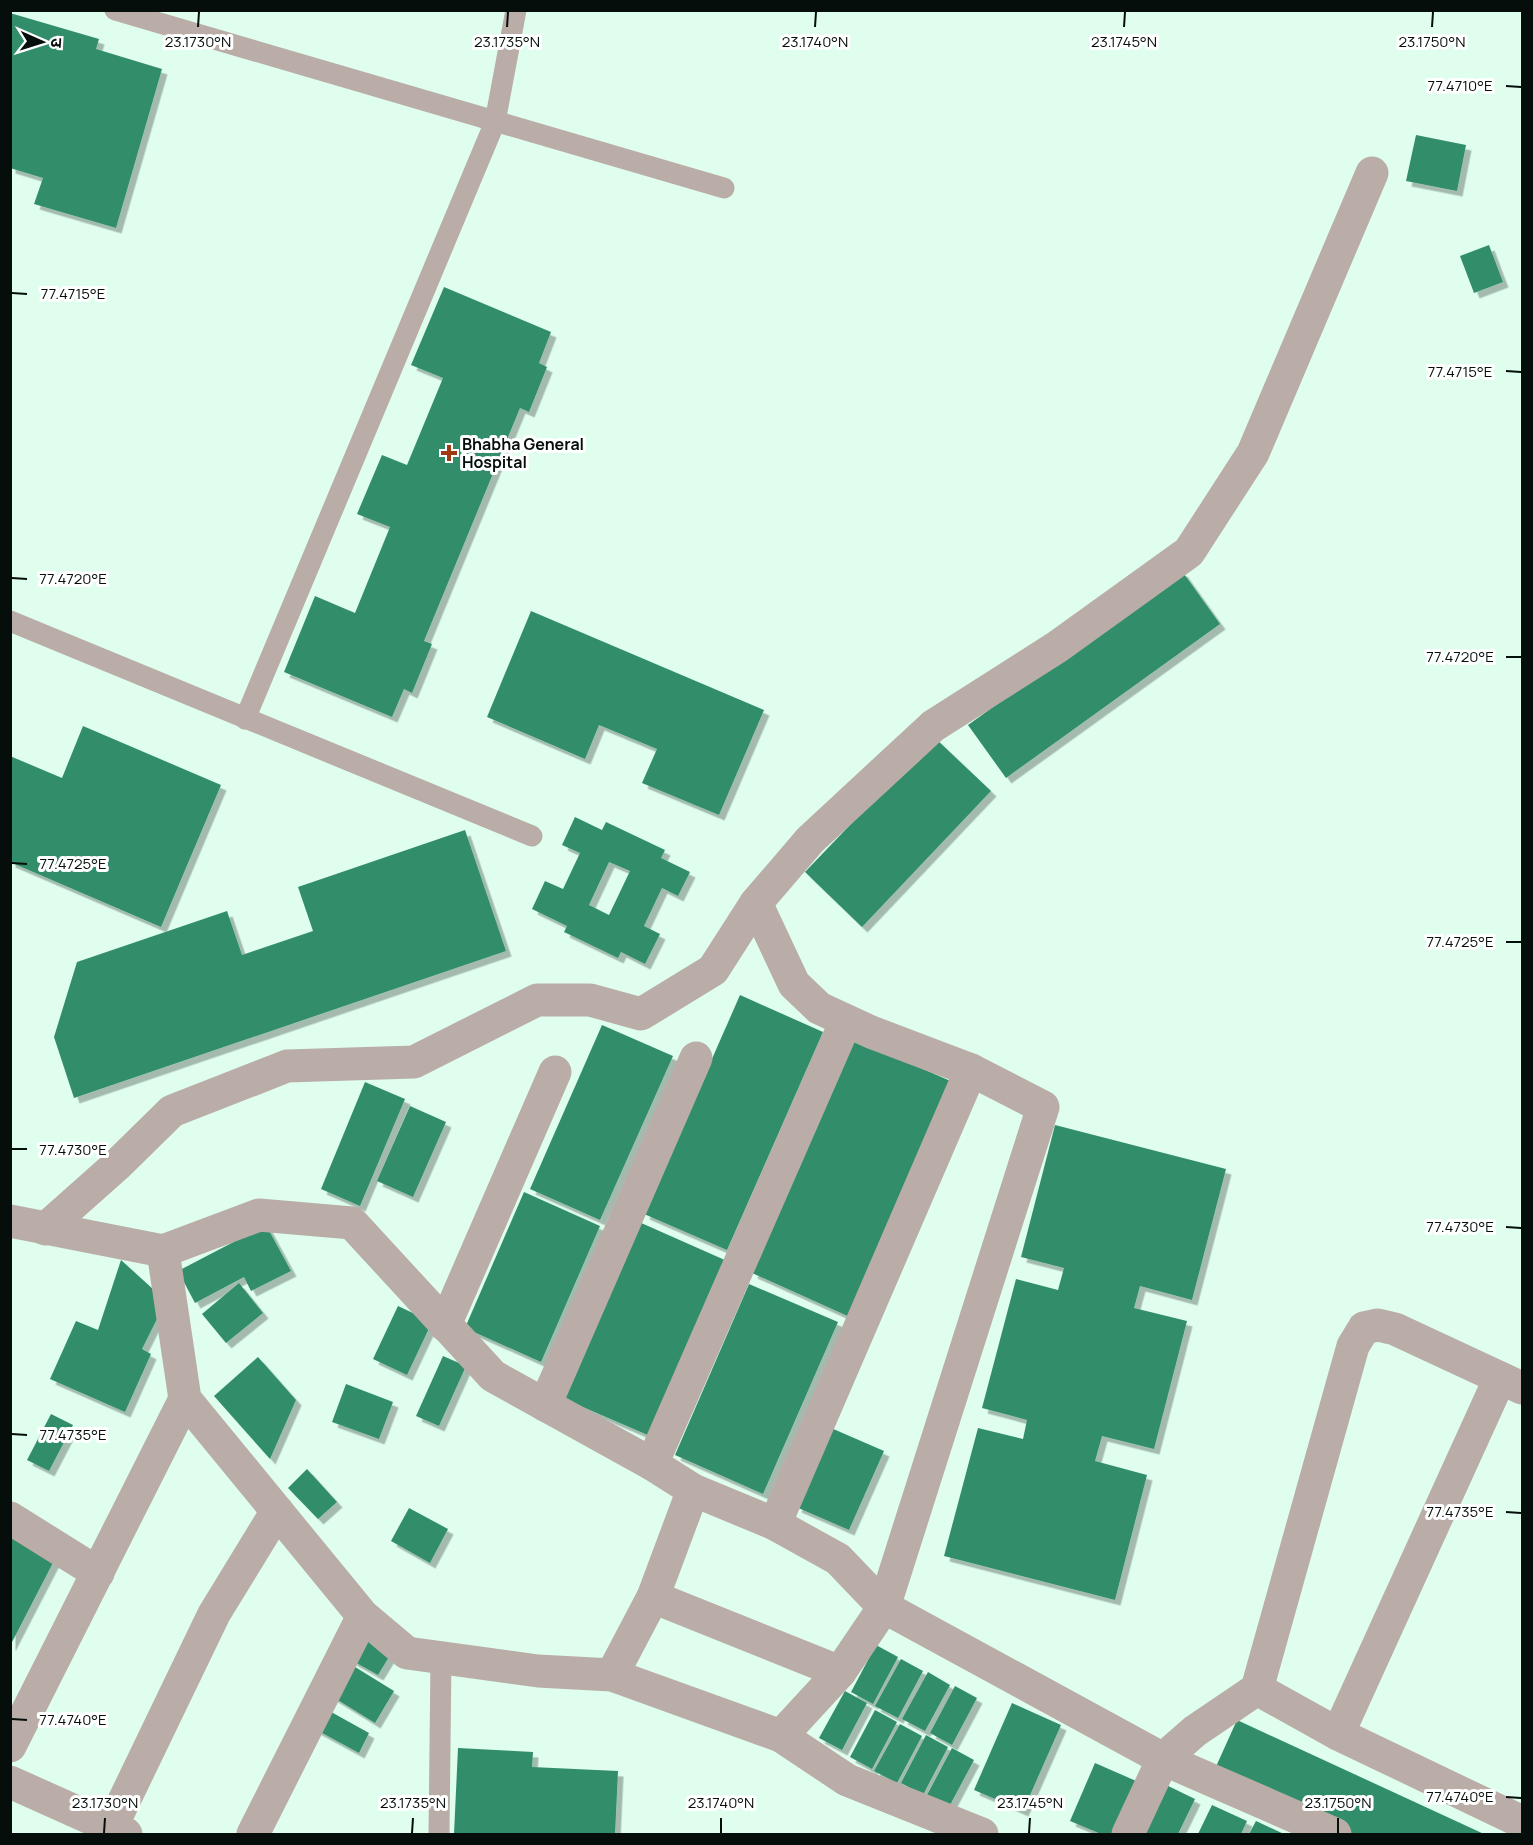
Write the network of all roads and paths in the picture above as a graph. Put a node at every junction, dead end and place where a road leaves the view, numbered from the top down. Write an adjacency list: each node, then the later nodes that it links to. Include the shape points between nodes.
1 (115, 10): 3 (lane)
2 (516, 10): 3 (lane)
3 (495, 122): 5 (lane); 7 (lane)
4 (1371, 173): 9 (street, via 1253,453 1189,552 1057,647 933,726 810,840)
5 (724, 188)
6 (10, 621): 7 (lane)
7 (245, 719): 8 (lane)
8 (532, 836)
9 (756, 903): 10 (street, via 794,984 819,1008); 15 (street, via 713,970 641,1014 590,1000 537,1000 414,1062 287,1066 172,1111)
10 (846, 1021): 12 (street); 21 (street)
11 (696, 1058): 20 (street)
12 (971, 1070): 25 (street); 28 (street, via 1043,1107)
13 (555, 1072): 17 (street)
14 (10, 1221): 15 (street)
15 (45, 1229): 16 (street)
16 (163, 1251): 17 (street, via 259,1215 352,1223); 19 (street)
17 (445, 1325): 20 (street, via 493,1376)
18 (1511, 1383): 33 (street, via 1395,1329 1378,1324 1364,1328 1353,1346); 34 (street)
19 (185, 1400): 23 (street); 26 (street)
20 (545, 1405): 21 (street)
21 (652, 1464): 22 (street)
22 (693, 1490): 25 (street); 27 (street)
23 (277, 1511): 29 (street); 40 (street, via 214,1614)
24 (10, 1518): 26 (street)
25 (774, 1524): 28 (street, via 838,1559)
26 (98, 1573): 36 (street)
27 (653, 1597): 31 (street); 32 (street)
28 (884, 1607): 31 (street); 37 (street)
29 (363, 1616): 30 (street, via 407,1653); 41 (street)
30 (441, 1658): 32 (street, via 538,1671); 42 (lane)
31 (840, 1672): 35 (street)
32 (612, 1675): 35 (street)
33 (1257, 1689): 34 (street); 37 (street, via 1195,1731)
34 (1338, 1734): 39 (street)
35 (781, 1736): 43 (street, via 847,1780)
36 (10, 1746)
37 (1163, 1759): 44 (street); 45 (street)
38 (10, 1782): 40 (street)
39 (1522, 1822)
40 (115, 1832)
41 (253, 1834)
42 (438, 1834)
43 (982, 1834)
44 (1128, 1834)
45 (1335, 1834)

